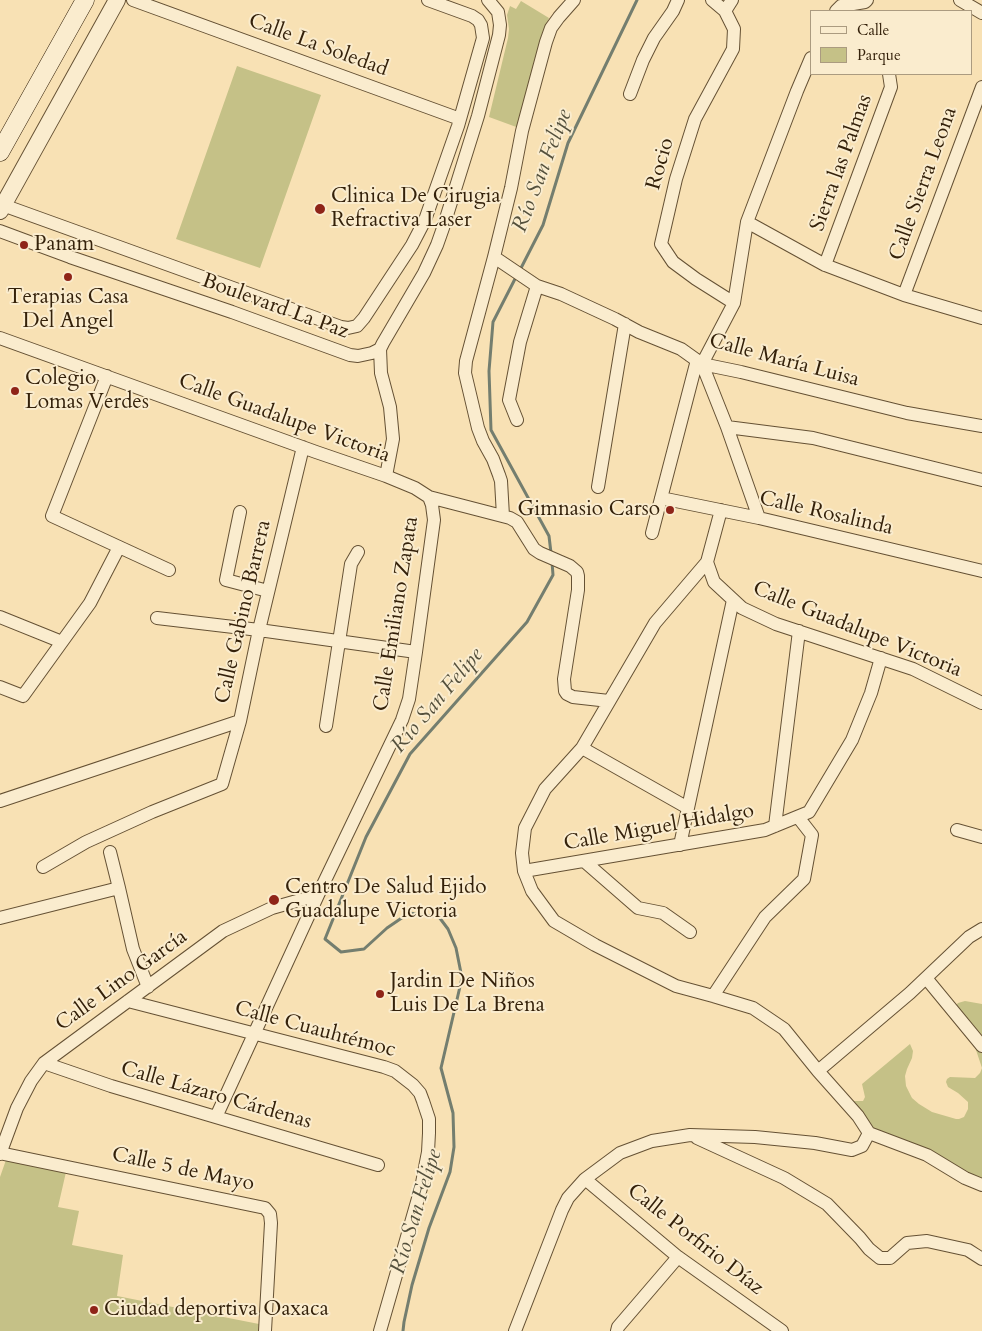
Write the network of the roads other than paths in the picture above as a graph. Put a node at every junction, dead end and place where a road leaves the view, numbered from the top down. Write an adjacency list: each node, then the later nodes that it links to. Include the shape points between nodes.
1 (85, 0): 20 (main road)
2 (117, 0): 21 (street)
3 (133, 0): 19 (street, Calle La Soledad)
4 (428, 0): 19 (street, Boulevard La Paz, via 472,16 481,25 483,38)
5 (488, 0): 32 (street, via 498,12 500,25 476,124 437,246)
6 (574, 0): 24 (street, via 551,28 546,42)
7 (678, 0): 18 (street, via 654,38)
8 (712, 0): 13 (street)
9 (732, 0): 13 (street)
10 (866, 0): 12 (street)
11 (960, 0): 14 (street)
12 (837, 10)
13 (725, 11): 28 (street, Rocio, via 734,29 733,49 695,119 676,179 661,244 674,262)
14 (982, 13)
15 (810, 60): 22 (street)
16 (889, 75): 25 (street, Sierra las Palmas, via 891,88)
17 (982, 87): 27 (street, Calle Sierra Leona)
18 (630, 94)
19 (460, 119): 21 (street, Boulevard La Paz, via 422,228 364,318 352,328 341,327)
20 (0, 152)
21 (1, 206)
22 (746, 222): 25 (street); 28 (street)
23 (0, 231): 32 (street, Boulevard La Paz, via 350,355 365,356)
24 (494, 257): 26 (street, Calle María Luisa); 46 (street, via 465,373 480,435 500,475)
25 (825, 265): 27 (street)
26 (534, 284): 30 (street, Calle María Luisa); 35 (street, via 509,400)
27 (904, 295): 29 (street)
28 (734, 303): 33 (street)
29 (982, 318)
30 (625, 324): 33 (street, Calle María Luisa, via 681,348); 41 (street)
31 (0, 338): 34 (street, Calle Guadalupe Victoria)
32 (380, 349): 39 (street, via 393,439)
33 (700, 362): 36 (street, Calle María Luisa, via 907,413); 37 (street); 43 (street)
34 (107, 376): 38 (street, Calle Guadalupe Victoria); 49 (street, via 52,516)
35 (517, 420)
36 (982, 426)
37 (727, 427): 40 (street, via 813,438); 47 (street)
38 (303, 448): 39 (street, Calle Guadalupe Victoria); 54 (street, Calle Gabino Barrera)
39 (386, 476): 42 (street, Calle Guadalupe Victoria)
40 (982, 480)
41 (598, 487)
42 (429, 497): 46 (street, Calle Guadalupe Victoria); 62 (street, Calle Emiliano Zapata, via 434,520)
43 (661, 498): 44 (street, Calle Rosalinda); 48 (street)
44 (721, 510): 47 (street, Calle Rosalinda); 51 (street)
45 (240, 512): 54 (street, via 226,580)
46 (503, 516): 65 (street, Calle Guadalupe Victoria, via 518,522 532,547 577,572 564,674 565,691 573,697)
47 (759, 518): 53 (street, Calle Rosalinda)
48 (652, 533)
49 (119, 547): 52 (street); 61 (street, via 90,603)
50 (358, 552): 60 (street, via 351,564)
51 (707, 562): 55 (street, Calle Guadalupe Victoria, via 714,582); 65 (street, via 655,623)
52 (169, 570)
53 (982, 571)
54 (268, 591): 58 (street, Calle Gabino Barrera)
55 (733, 600): 59 (street, Calle Guadalupe Victoria, via 742,608 776,624); 71 (street)
56 (0, 617): 61 (street)
57 (157, 618): 58 (street)
58 (259, 630): 60 (street); 67 (street, Calle Gabino Barrera)
59 (799, 631): 63 (street, Calle Guadalupe Victoria); 73 (street)
60 (339, 641): 62 (street); 68 (street)
61 (62, 642): 64 (street, via 23,696)
62 (416, 652): 82 (street, Calle Emiliano Zapata, via 402,720)
63 (881, 658): 66 (street, Calle Guadalupe Victoria); 72 (street, Calle Miguel Hidalgo, via 852,740 809,812)
64 (0, 687)
65 (609, 701): 69 (street)
66 (982, 703)
67 (240, 721): 70 (street); 79 (street, Calle Gabino Barrera, via 222,784 86,842)
68 (326, 726)
69 (582, 748): 71 (street); 80 (street, via 545,789 525,828)
70 (0, 801)
71 (688, 808): 76 (street)
72 (798, 817): 73 (street, Calle Miguel Hidalgo); 88 (street, via 812,835 804,879 765,917)
73 (775, 826): 76 (street, Calle Miguel Hidalgo)
74 (957, 830): 75 (street)
75 (982, 837)
76 (680, 845): 78 (street, Calle Miguel Hidalgo)
77 (110, 852): 81 (street)
78 (584, 861): 80 (street, Calle Miguel Hidalgo); 85 (street, via 638,908 663,913)
79 (43, 867)
80 (524, 871): 88 (street, via 532,891 554,921 676,986)
81 (120, 888): 83 (street); 87 (street, via 133,949)
82 (318, 895): 87 (street, Calle Lino García, via 272,908 223,932); 90 (street, Calle Emiliano Zapata)
83 (0, 918)
84 (982, 929): 86 (street)
85 (690, 932)
86 (926, 978): 91 (street); 93 (street)
87 (148, 987): 89 (street, Calle Lino García)
88 (713, 996): 93 (street, via 752,1008 784,1029)
89 (128, 1001): 90 (street, Calle Cuauhtémoc); 92 (street, Calle Lino García)
90 (255, 1033): 94 (street, Calle Emiliano Zapata); 104 (street, Calle Cuauhtémoc, via 384,1067 394,1071 420,1093 428,1119 428,1152 421,1188)
91 (982, 1046)
92 (44, 1064): 94 (street, Calle Lázaro Cárdenas); 97 (street, Calle Lino García, via 17,1108)
93 (818, 1071): 95 (street)
94 (216, 1117): 98 (street, Calle Lázaro Cárdenas)
95 (869, 1133): 96 (street, via 862,1146 852,1150 755,1137); 100 (street, via 927,1155)
96 (690, 1135): 99 (street, via 652,1141 620,1154); 102 (street, via 784,1178 827,1204 880,1258 890,1258 907,1243 927,1240 968,1250)
97 (0, 1153): 103 (street, Calle 5 de Mayo, via 265,1208 271,1223)
98 (378, 1165)
99 (586, 1179): 101 (street, Calle Porfirio Díaz); 105 (street, via 568,1198 562,1210)
100 (982, 1185)
101 (678, 1257): 106 (street); 107 (street, Calle Porfirio Díaz)
102 (982, 1259)
103 (265, 1331)
104 (380, 1331)
105 (516, 1331)
106 (617, 1331)
107 (782, 1331)

